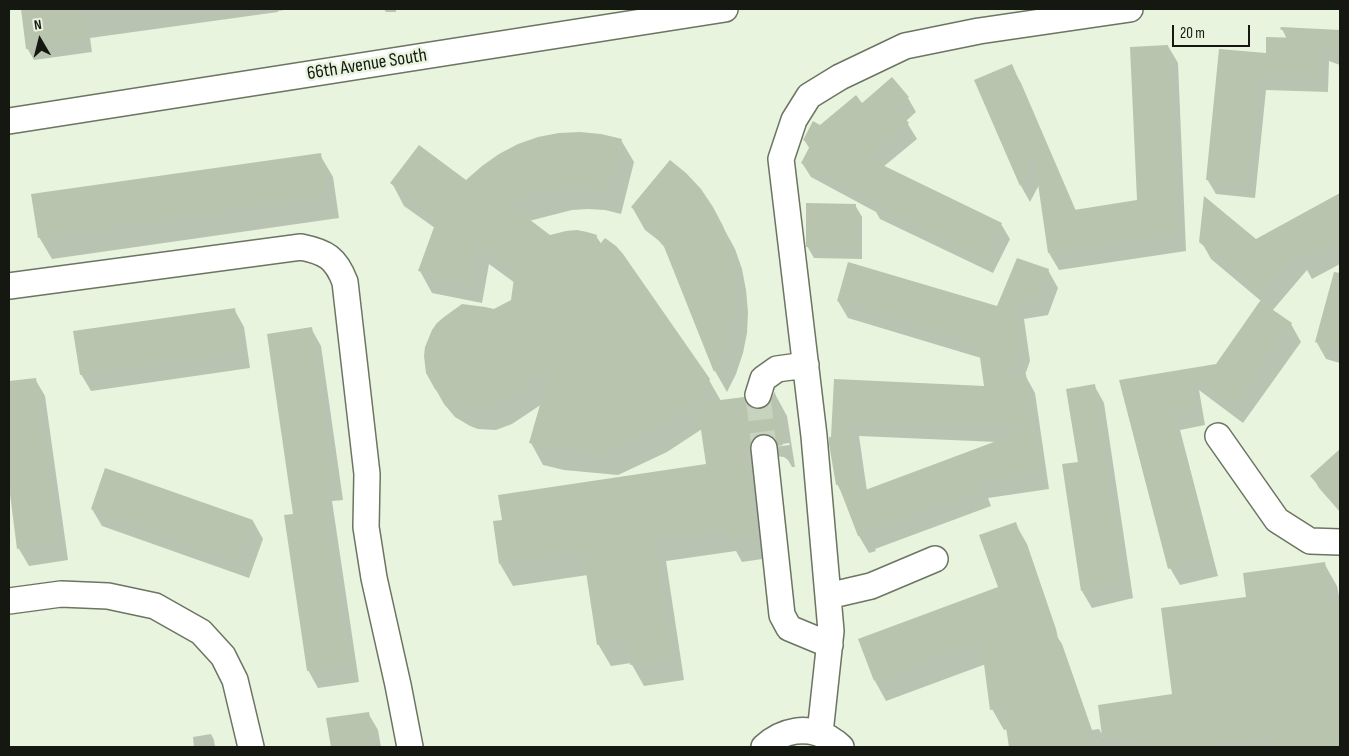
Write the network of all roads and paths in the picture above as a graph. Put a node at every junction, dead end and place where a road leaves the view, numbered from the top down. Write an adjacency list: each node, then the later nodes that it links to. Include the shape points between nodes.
1 (725, 9): 3 (street, 66th Avenue South)
2 (1130, 9): 5 (street, via 979,30 905,46 840,77 809,96 794,120 781,159)
3 (9, 121)
4 (9, 286): 16 (street, via 301,247 316,250 335,261 345,282 367,474 366,527 371,561)
5 (806, 365): 6 (street, via 777,369 763,379); 11 (street)
6 (758, 395)
7 (1218, 436): 9 (street, via 1276,520 1310,541)
8 (764, 448): 13 (street, via 782,615 788,628)
9 (1340, 542)
10 (936, 559): 11 (street, via 871,586)
11 (828, 596): 13 (street)
12 (9, 601): 15 (street, via 61,594 108,596 155,606 201,632 223,656 235,680)
13 (830, 645): 14 (street)
14 (820, 733): 17 (street, via 801,730 782,734); 18 (street)
15 (251, 747)
16 (410, 747)
17 (764, 747)
18 (841, 747)

